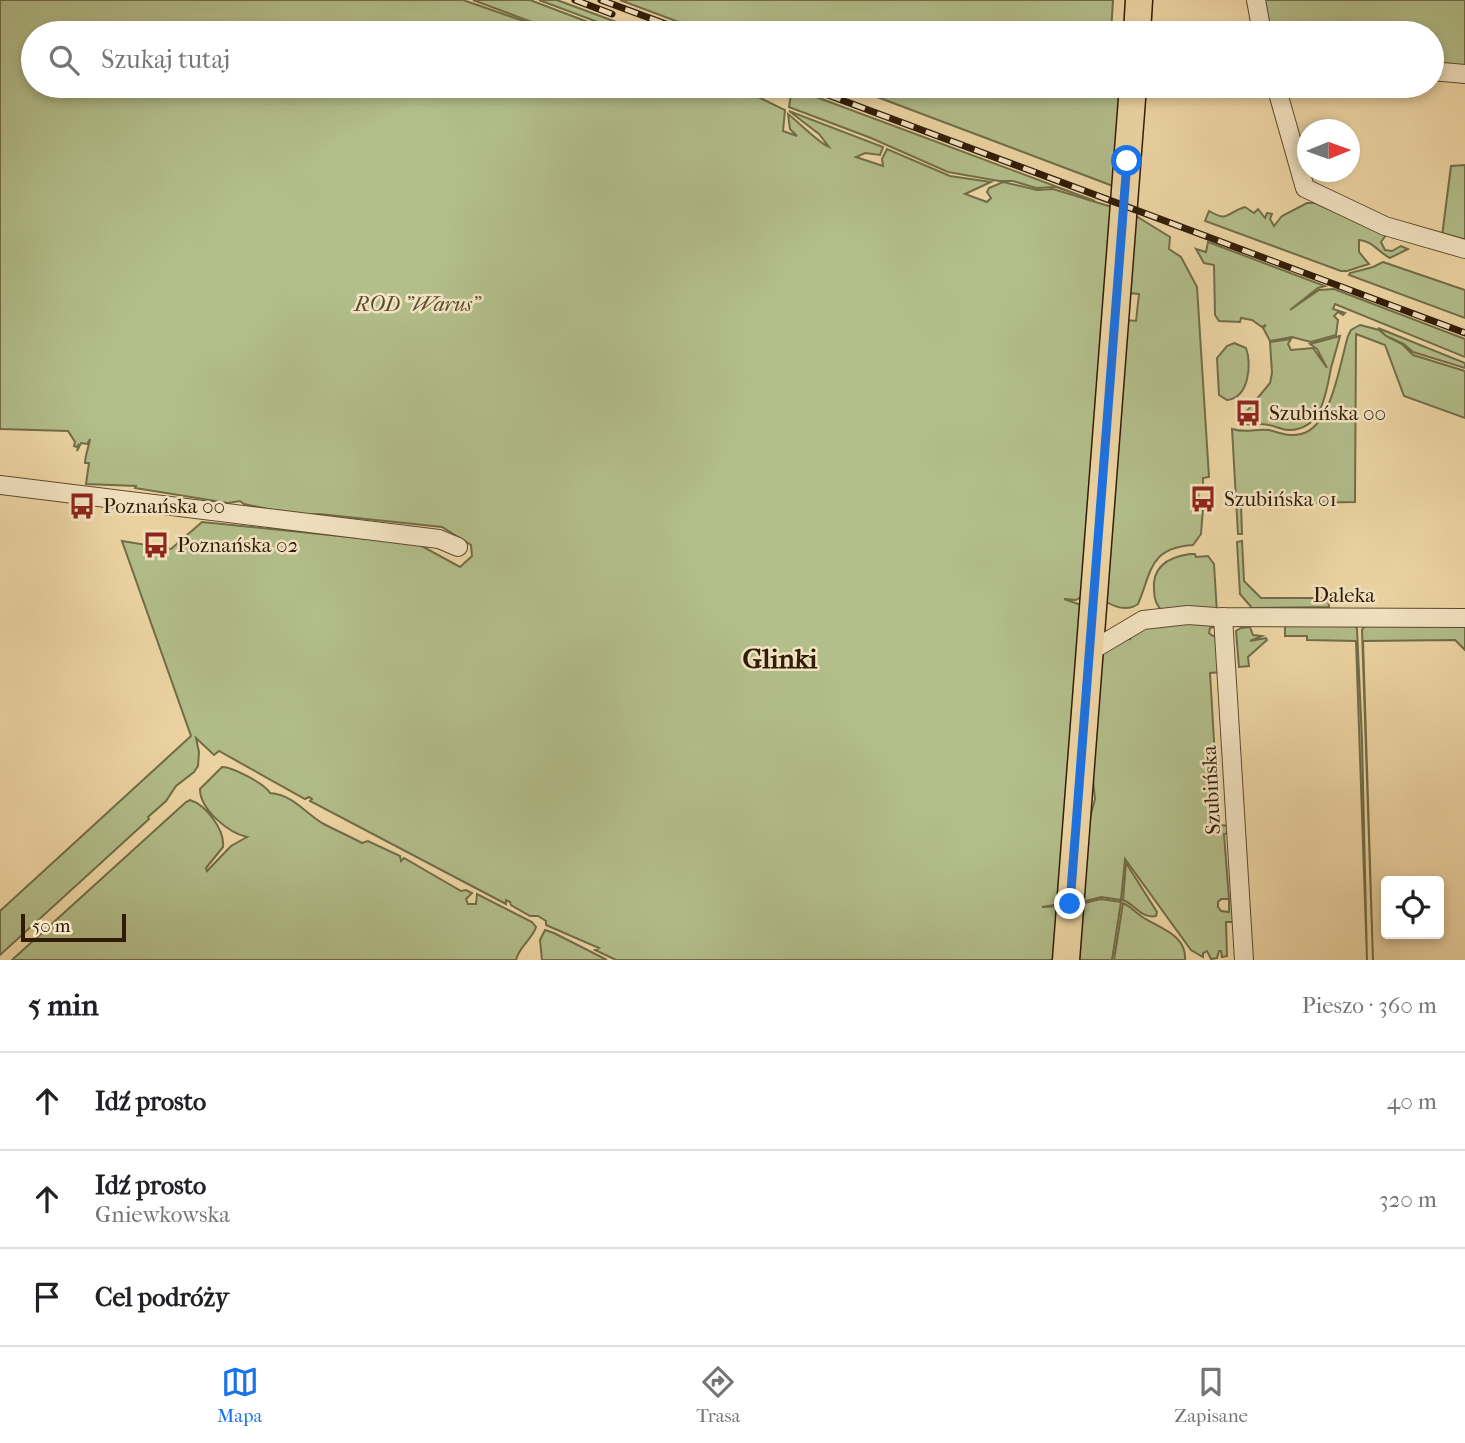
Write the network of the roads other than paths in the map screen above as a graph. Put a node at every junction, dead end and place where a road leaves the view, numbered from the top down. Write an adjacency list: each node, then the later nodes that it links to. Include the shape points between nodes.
1 (1139, 0): 3 (main road)
2 (1256, 0): 4 (street)
3 (1138, 21)
4 (1260, 21)
5 (1444, 72): 6 (street)
6 (1465, 74)
7 (1132, 98): 14 (main road)
8 (1279, 98): 9 (street, via 1305,188 1385,226)
9 (1465, 249)
10 (0, 485): 11 (street, via 439,539)
11 (458, 547)
12 (1223, 617): 13 (street, Daleka); 14 (street, Daleka, via 1182,615 1143,620); 16 (street, Szubińska)
13 (1465, 618)
14 (1089, 652): 15 (main road)
15 (1066, 960)
16 (1244, 960)

